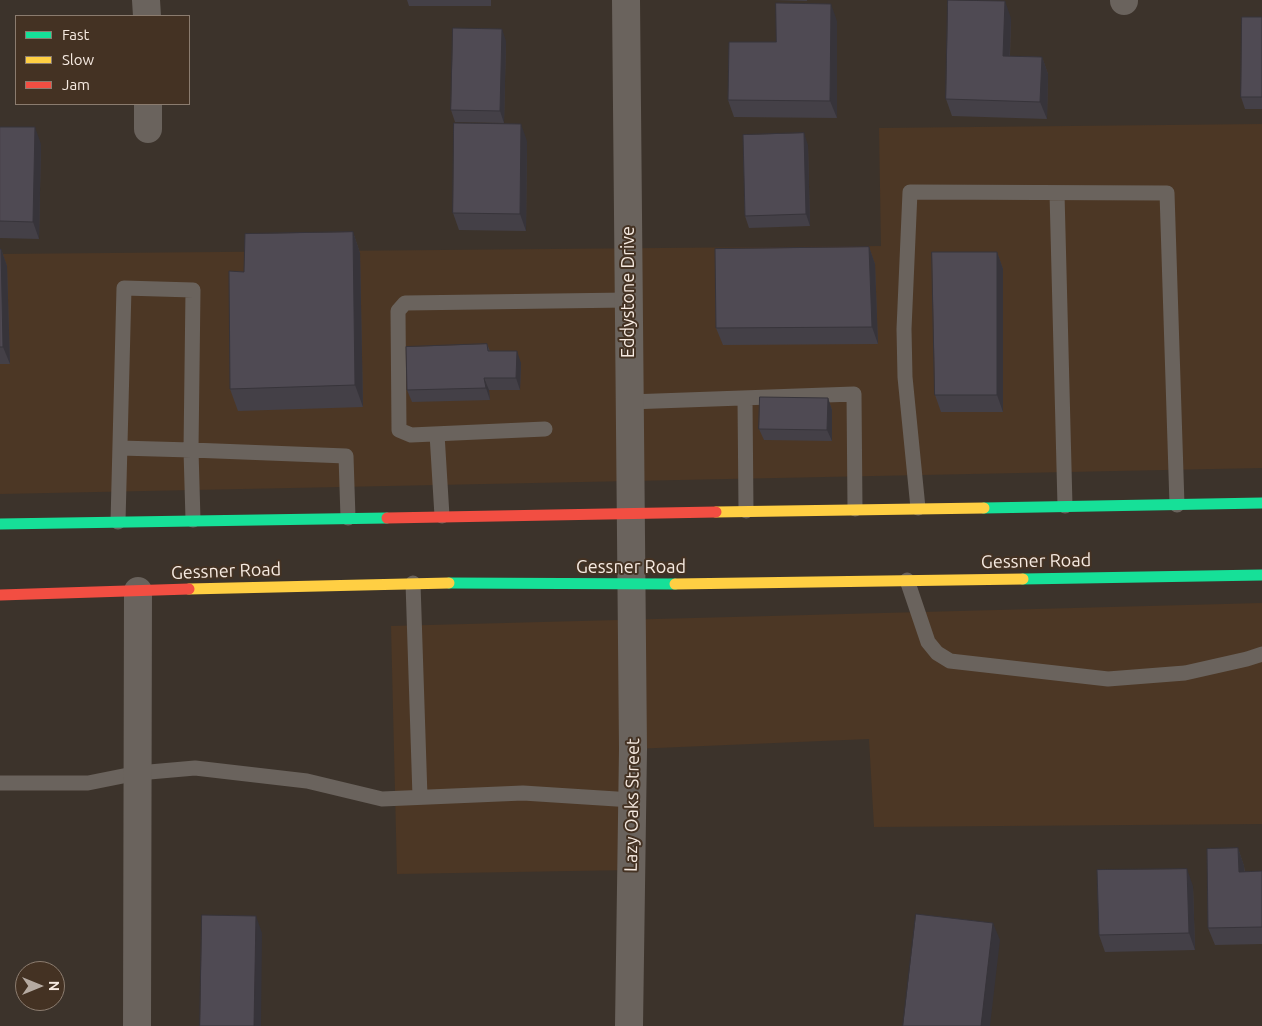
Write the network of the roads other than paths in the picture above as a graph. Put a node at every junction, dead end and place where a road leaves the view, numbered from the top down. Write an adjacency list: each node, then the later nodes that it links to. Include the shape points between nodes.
1 (146, 0): 3 (street)
2 (626, 0): 5 (street, Eddystone Drive)
3 (147, 15)
4 (1057, 193): 13 (lane, via 1167,193); 14 (lane); 15 (lane, via 910,192 904,358)
5 (628, 300): 7 (street, Eddystone Drive); 9 (lane, via 405,303 398,311 399,430 411,434)
6 (745, 399): 7 (lane); 16 (lane, via 854,394); 17 (lane)
7 (629, 402): 18 (street, Eddystone Drive)
8 (545, 429): 9 (lane)
9 (437, 434): 19 (lane)
10 (120, 448): 11 (lane); 11 (lane, via 124,288 193,290); 22 (lane)
11 (192, 450): 20 (lane, via 346,456); 21 (lane)
12 (1262, 503): 13 (main road)
13 (1177, 504): 14 (main road)
14 (1065, 506): 15 (main road)
15 (918, 508): 16 (main road)
16 (855, 510): 17 (main road)
17 (746, 511): 18 (main road)
18 (630, 513): 19 (main road); 27 (street, Eddystone Drive)
19 (442, 516): 20 (main road)
20 (348, 518): 21 (main road)
21 (193, 520): 22 (main road)
22 (118, 522): 23 (main road)
23 (0, 524)
24 (1262, 575): 25 (main road, Gessner Road)
25 (907, 580): 27 (main road, Gessner Road); 30 (lane, via 928,642 950,661 1108,679 1185,673)
26 (413, 583): 27 (main road, Gessner Road); 28 (main road, Gessner Road); 33 (lane)
27 (631, 585): 34 (street, Lazy Oaks Street)
28 (138, 591): 29 (main road, Gessner Road); 31 (street)
29 (0, 595)
30 (1262, 654)
31 (138, 773): 32 (lane, via 88,783); 33 (lane, via 195,768 307,781 382,799); 35 (street)
32 (0, 783)
33 (420, 797): 34 (lane, via 523,794)
34 (632, 800): 36 (street, Lazy Oaks Street)
35 (137, 1026)
36 (629, 1026)

